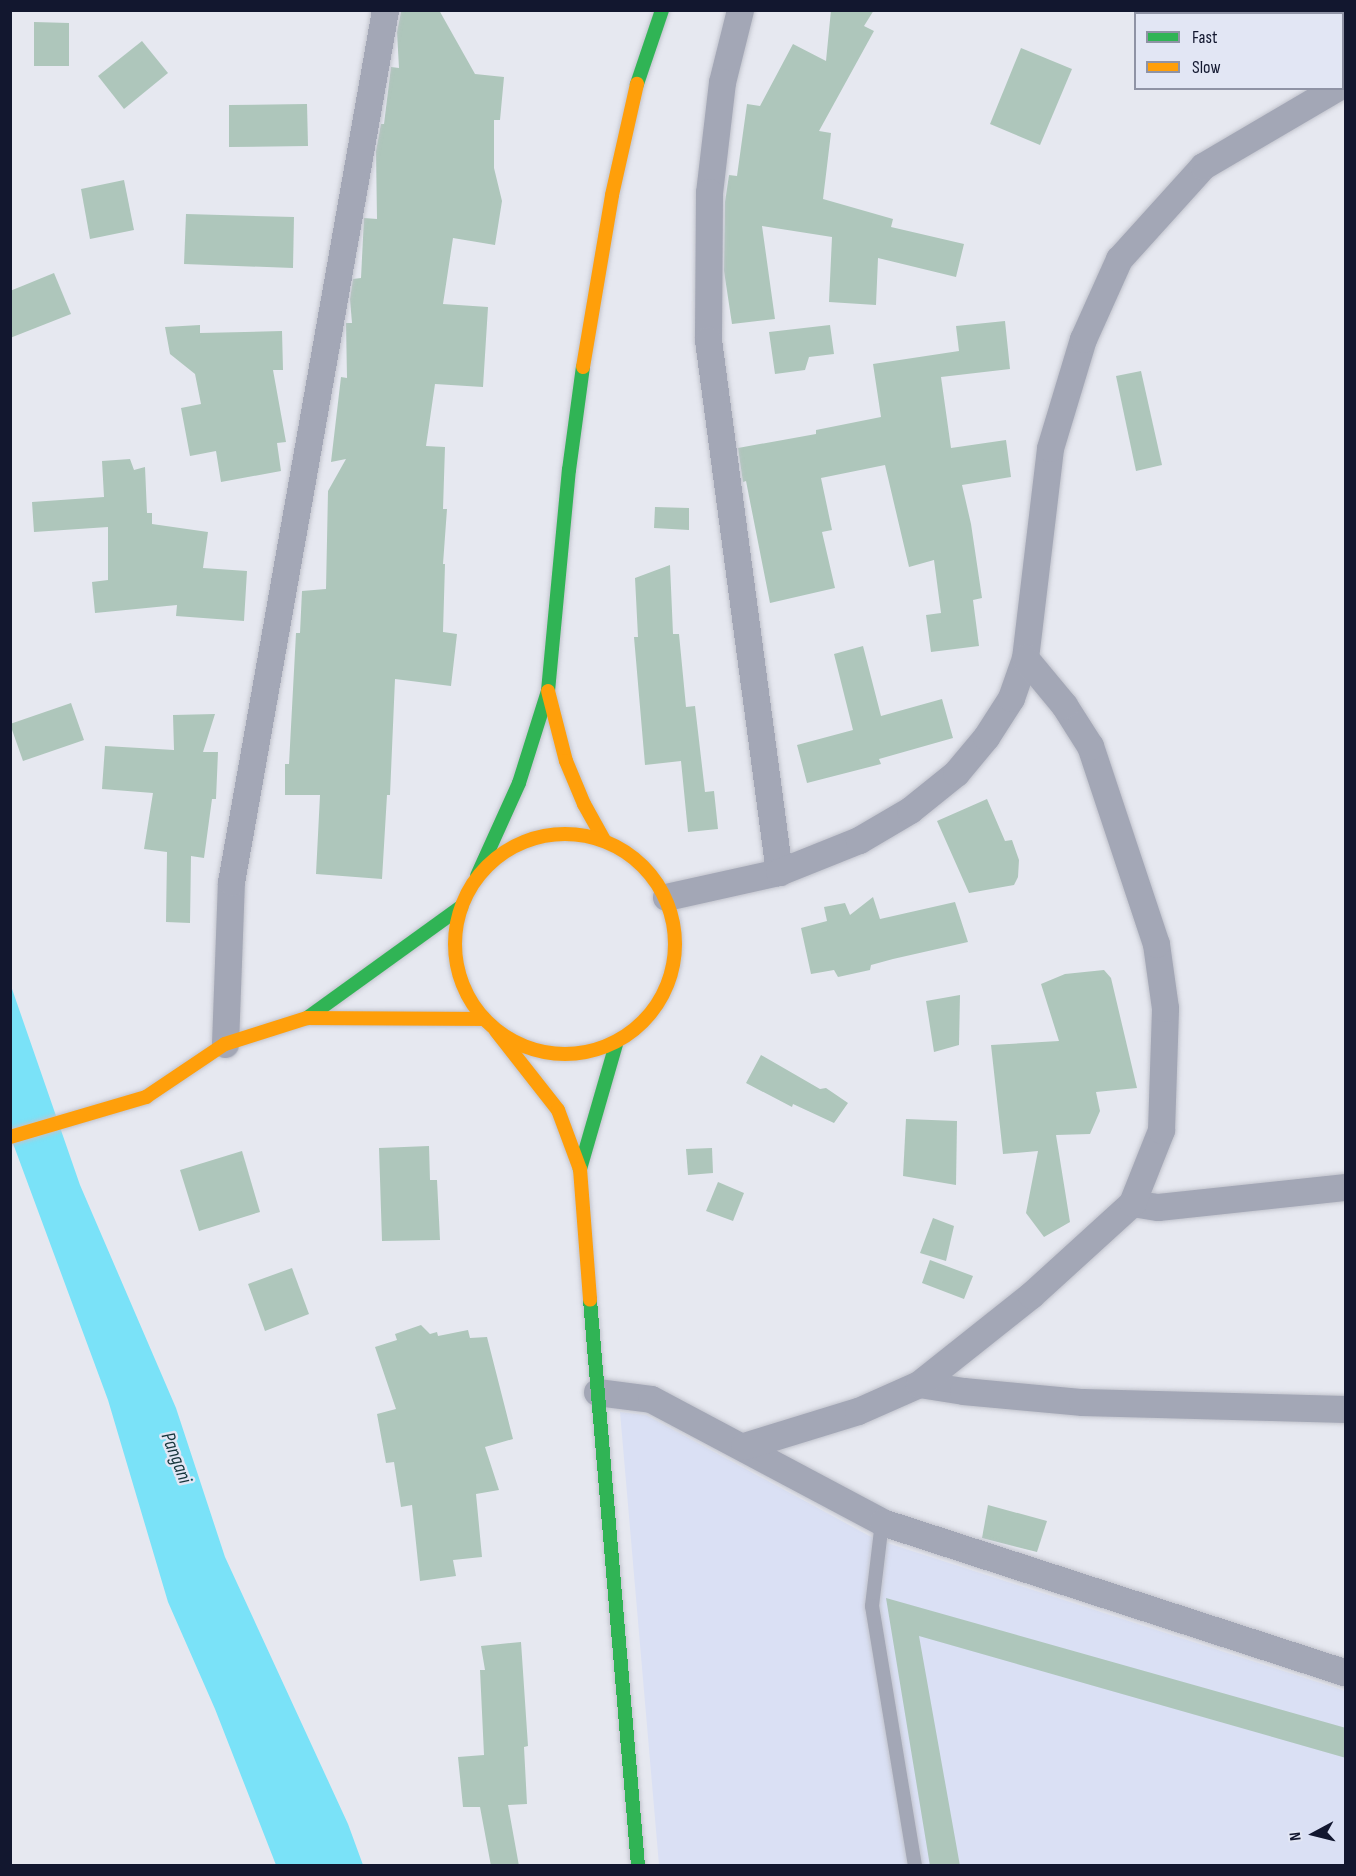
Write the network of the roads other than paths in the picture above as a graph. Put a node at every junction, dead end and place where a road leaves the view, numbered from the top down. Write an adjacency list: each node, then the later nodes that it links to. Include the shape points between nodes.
1 (385, 10): 15 (street, via 231,882)
2 (662, 10): 6 (main road, via 638,77 590,317 569,471)
3 (740, 10): 8 (street, via 722,82 709,192 708,340)
4 (1333, 90): 5 (street, via 1203,166 1119,259 1083,339 1050,448)
5 (1025, 658): 8 (street, via 1011,698 956,773 910,810 859,840); 20 (street, via 1064,705 1090,746 1156,944 1165,1008 1161,1131)
6 (548, 691): 7 (main road, via 566,761); 9 (main road, via 519,783)
7 (604, 840): 9 (main road, via 570,833 535,837 503,852); 10 (main road, via 640,862)
8 (779, 872): 10 (street)
9 (477, 876): 11 (main road)
10 (666, 897): 16 (main road, via 676,938 670,981 650,1018)
11 (461, 907): 12 (main road); 13 (main road, via 455,936 456,966 466,994)
12 (307, 1018): 13 (main road); 15 (main road)
13 (483, 1019): 14 (main road)
14 (496, 1031): 16 (main road, via 533,1051 575,1056); 18 (main road, via 558,1110)
15 (225, 1044): 17 (main road, via 146,1097)
16 (616, 1044): 18 (main road)
17 (10, 1137)
18 (580, 1169): 22 (main road)
19 (1346, 1187): 20 (street, via 1158,1207)
20 (1132, 1203): 21 (street, via 1031,1295)
21 (919, 1384): 23 (street, via 1082,1402); 24 (street, via 858,1411)
22 (597, 1392): 24 (street, via 651,1399); 27 (main road)
23 (1346, 1409)
24 (744, 1446): 25 (street)
25 (882, 1522): 26 (street); 28 (lane, via 872,1606)
26 (1346, 1674)
27 (638, 1866)
28 (915, 1866)

